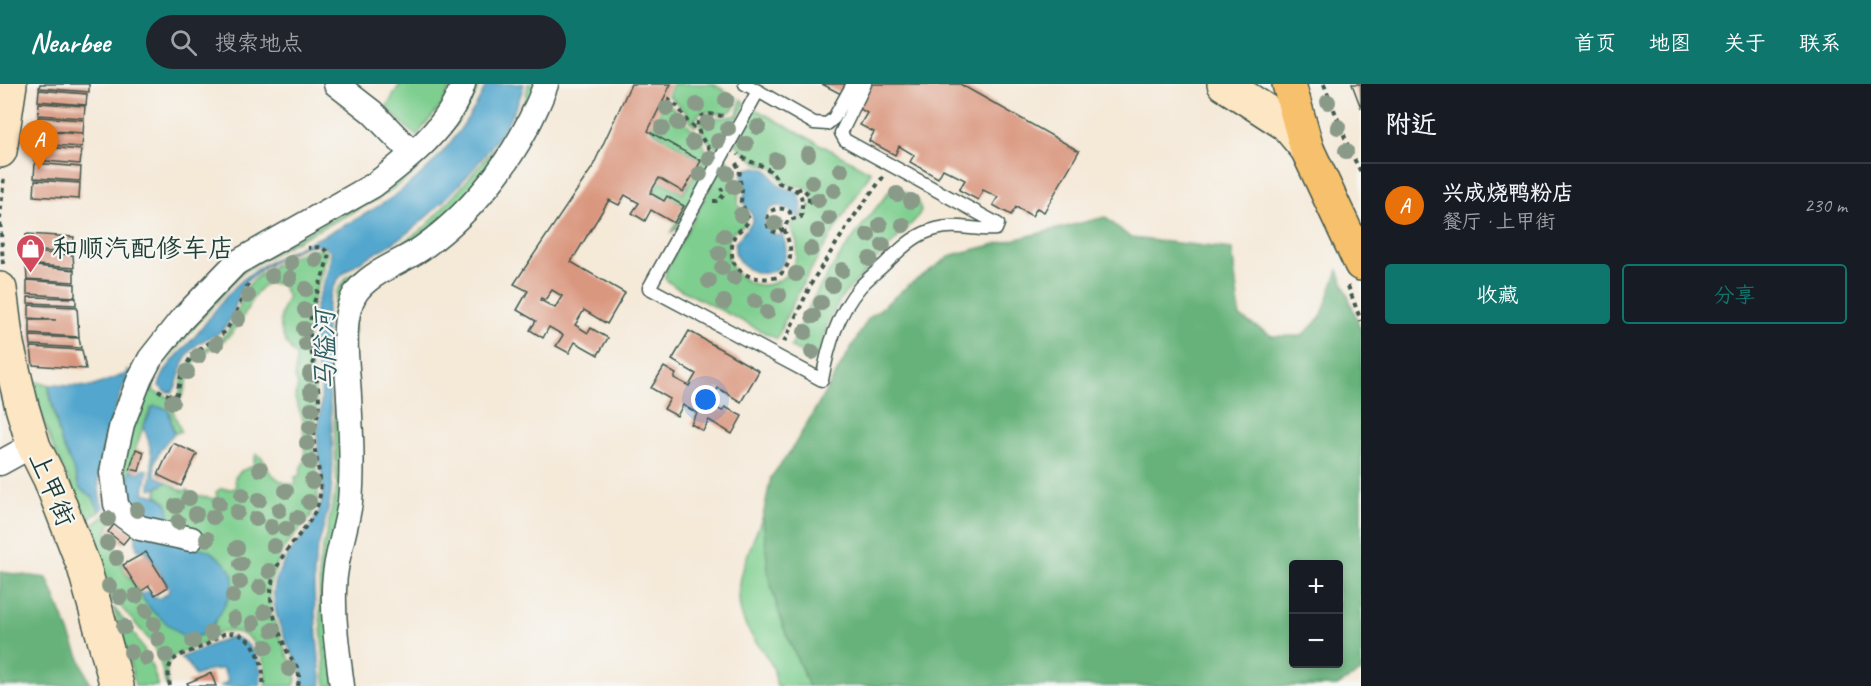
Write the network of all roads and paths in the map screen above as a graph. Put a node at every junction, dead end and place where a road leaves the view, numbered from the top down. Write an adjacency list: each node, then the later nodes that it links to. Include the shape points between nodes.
1 (10, 84): 17 (street)
2 (336, 84): 19 (street, via 372,112)
3 (463, 84): 19 (street, via 441,123)
4 (546, 84): 39 (street, via 518,141 482,193 444,231 363,285 351,303 346,341 350,503 334,591)
5 (745, 84): 11 (lane)
6 (853, 84): 11 (lane, via 827,124 814,123)
7 (865, 84): 20 (lane, via 841,133 845,140)
8 (1224, 84): 16 (street)
9 (1252, 84): 12 (street)
10 (1324, 84): 21 (path)
11 (758, 91): 18 (lane)
12 (1298, 93): 16 (main road)
13 (668, 98): 15 (path)
14 (732, 115): 15 (path, via 704,115)
15 (698, 129): 18 (path, via 708,147)
16 (1315, 141): 23 (main road); 26 (main road)
17 (0, 151)
18 (725, 152): 22 (path, via 772,171 782,184 797,190 804,203 801,217); 24 (path, via 740,171 741,202 749,219 733,238 731,254 739,271 760,280 778,277 788,264 791,249); 29 (lane, via 649,288)
19 (412, 153): 33 (street, via 374,185 236,263 180,321 150,359 122,424 112,472 116,504 121,514 140,528)
20 (891, 165): 29 (path, via 813,280); 29 (lane, via 993,220 998,224 996,229 937,228 901,248 861,286 842,313 822,380)
21 (1361, 172)
22 (791, 218): 24 (path); 24 (path, via 790,212 781,208 770,213 770,230 777,233)
23 (1361, 220)
24 (784, 229)
25 (299, 252): 38 (path, via 321,247 329,253 310,319 319,401 314,442 320,498 314,514 284,553 272,585 272,607 299,672)
26 (1361, 264)
27 (254, 278): 31 (path, via 226,331 192,355 177,394 165,394)
28 (0, 289): 35 (street, 上甲街, via 7,344 22,407 34,447 84,567)
29 (779, 357)
30 (0, 371): 32 (street, 上甲街)
31 (156, 385)
32 (10, 458): 34 (street, 上甲街, via 37,485)
33 (191, 539)
34 (105, 686)
35 (117, 686)
36 (170, 686): 37 (path, via 169,668 175,658 228,634 241,636 254,645 262,666)
37 (263, 686)
38 (298, 686)
39 (342, 686)

